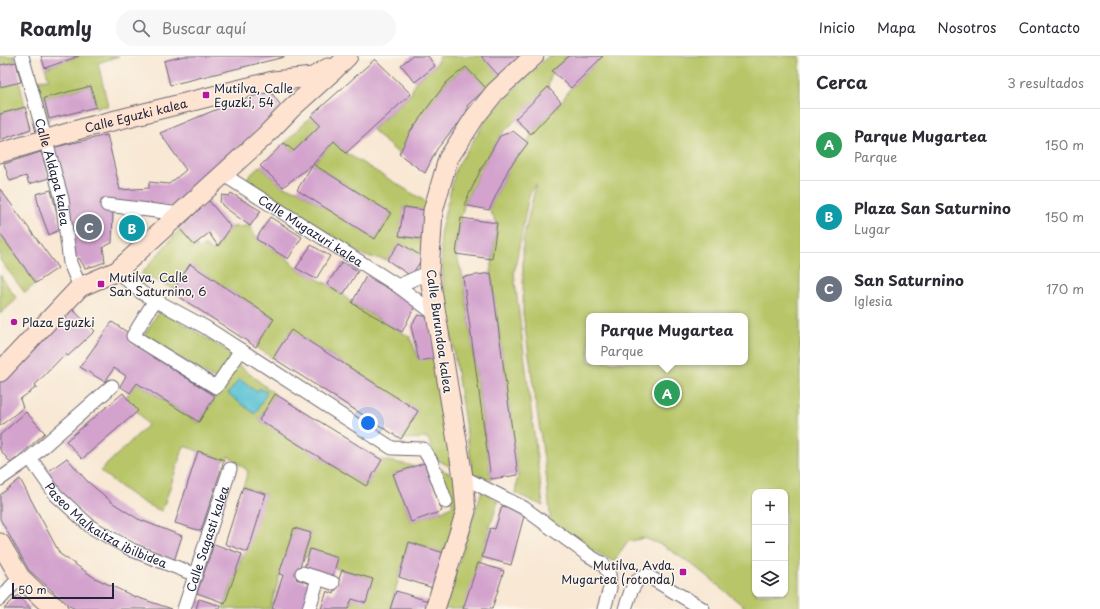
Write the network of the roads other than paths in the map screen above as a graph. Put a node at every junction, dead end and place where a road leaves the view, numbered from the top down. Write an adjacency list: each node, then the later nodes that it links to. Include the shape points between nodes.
1 (22, 56): 6 (street, Calle Aldapa kalea)
2 (534, 56): 12 (street, Calle Burundoa kalea, via 495,92 475,117 448,159 433,212)
3 (347, 57): 4 (street, Calle Eguzki kalea, via 314,77); 5 (street)
4 (273, 81): 5 (street, via 287,97); 6 (street, Calle Eguzki kalea)
5 (292, 108): 8 (street)
6 (45, 140): 7 (street, Calle Eguzki kalea); 14 (street, Calle Aldapa kalea, via 62,199 70,263)
7 (0, 153)
8 (224, 175): 10 (street); 13 (street, Calle Mugazuri kalea)
9 (107, 206): 10 (street)
10 (181, 214): 11 (street)
11 (117, 271): 14 (street); 15 (street)
12 (429, 272): 13 (street); 16 (street, Calle Burundoa kalea)
13 (398, 286): 16 (street, Calle Mugazuri kalea)
14 (80, 287): 18 (street)
15 (155, 300): 17 (street, via 205,327); 17 (street, via 133,336 216,387)
16 (436, 314): 22 (street, Calle Burundoa kalea)
17 (240, 350): 24 (street, via 392,448 423,449 431,461)
18 (0, 372)
19 (112, 386): 20 (street)
20 (30, 458): 23 (street); 27 (street, Paseo Malkaitza ibilbidea, via 56,495 91,527 132,550)
21 (230, 469): 27 (street, Calle Sagasti kalea)
22 (462, 477): 35 (street, Calle Burundoa kalea, via 466,511); 36 (street, via 524,508 603,564 609,574 610,588)
23 (0, 479)
24 (446, 502)
25 (0, 543): 28 (street)
26 (302, 573): 29 (street)
27 (196, 576): 33 (street, Calle Sagasti kalea)
28 (20, 578): 31 (street); 32 (street)
29 (318, 578): 30 (street); 34 (street)
30 (333, 583)
31 (0, 599)
32 (58, 609)
33 (184, 609)
34 (309, 609)
35 (435, 609)
36 (604, 609)
37 (625, 609): 38 (street, via 637,581 646,575)
38 (703, 609)

